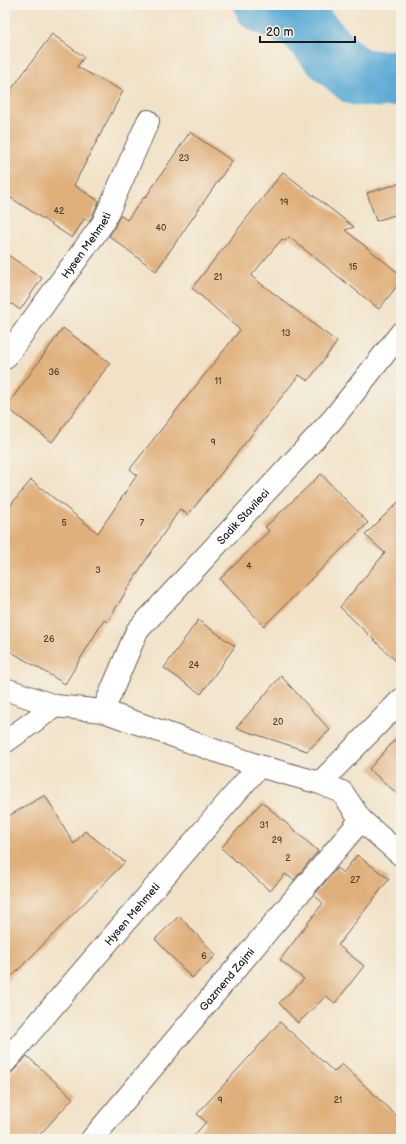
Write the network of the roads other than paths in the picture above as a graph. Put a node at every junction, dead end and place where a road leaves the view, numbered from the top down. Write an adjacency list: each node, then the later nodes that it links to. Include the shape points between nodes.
1 (148, 122): 3 (street, Hysen Mehmeti, via 103,223)
2 (401, 333): 7 (street, Sadik Stavileci, via 332,419 137,631)
3 (5, 358)
4 (5, 689): 6 (street)
5 (401, 700): 10 (street)
6 (54, 706): 7 (street); 8 (street)
7 (104, 711): 9 (street)
8 (5, 742)
9 (260, 766): 10 (street); 13 (street, Hysen Mehmeti)
10 (320, 783): 11 (street, via 342,792)
11 (361, 820): 12 (street); 14 (street, Gazmend Zajmi)
12 (401, 855)
13 (5, 1062)
14 (92, 1139)

